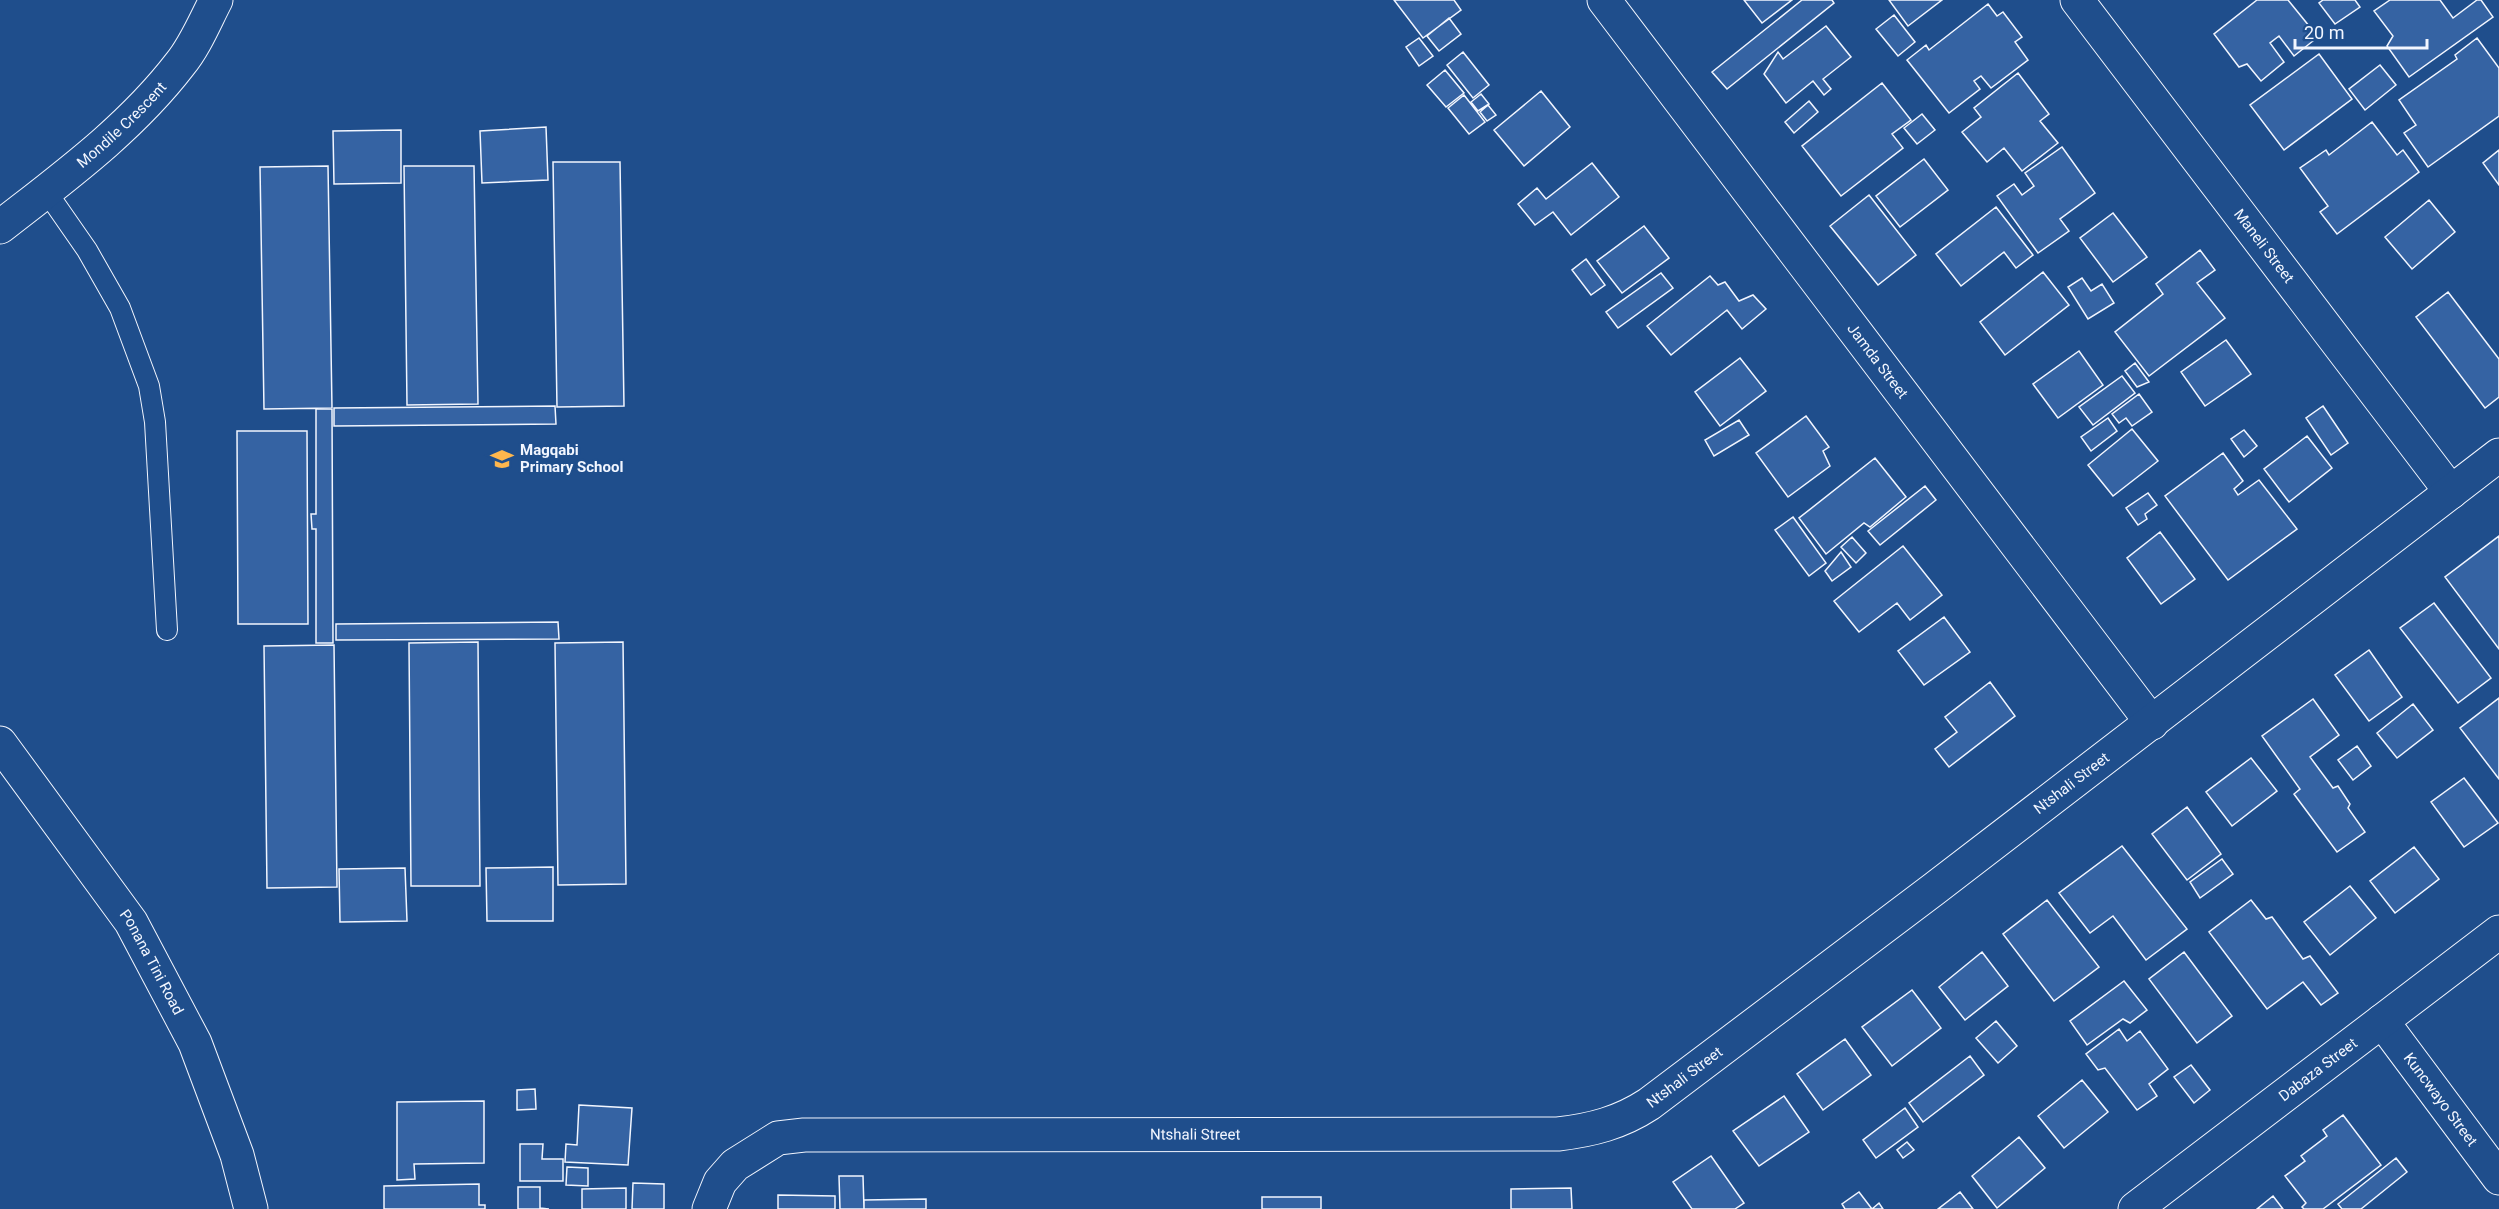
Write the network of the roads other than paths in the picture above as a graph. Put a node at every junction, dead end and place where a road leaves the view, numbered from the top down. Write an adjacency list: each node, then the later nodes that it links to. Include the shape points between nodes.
1 (216, 0): 4 (street, Mondile Crescent, via 182,62 135,116)
2 (1604, 0): 9 (street, Jamda Street)
3 (2077, 0): 7 (street, Maneli Street)
4 (46, 191): 5 (street, Mondile Crescent); 8 (lane, via 87,250 120,308 149,386 155,422)
5 (0, 228)
6 (2499, 455): 7 (street, Ntshali Street)
7 (2451, 492): 9 (street, Ntshali Street)
8 (167, 630)
9 (2152, 723): 15 (street, Ntshali Street, via 1649,1104 1610,1125 1558,1134 804,1135 778,1138 735,1165 720,1182)
10 (0, 743): 14 (street, Ponana Tini Road, via 131,921 195,1043 237,1155)
11 (2499, 932): 12 (street, Dabaza Street)
12 (2382, 1021): 13 (street, Kuncwayo Street); 16 (street, Dabaza Street)
13 (2499, 1178)
14 (251, 1209)
15 (710, 1209)
16 (2135, 1209)

